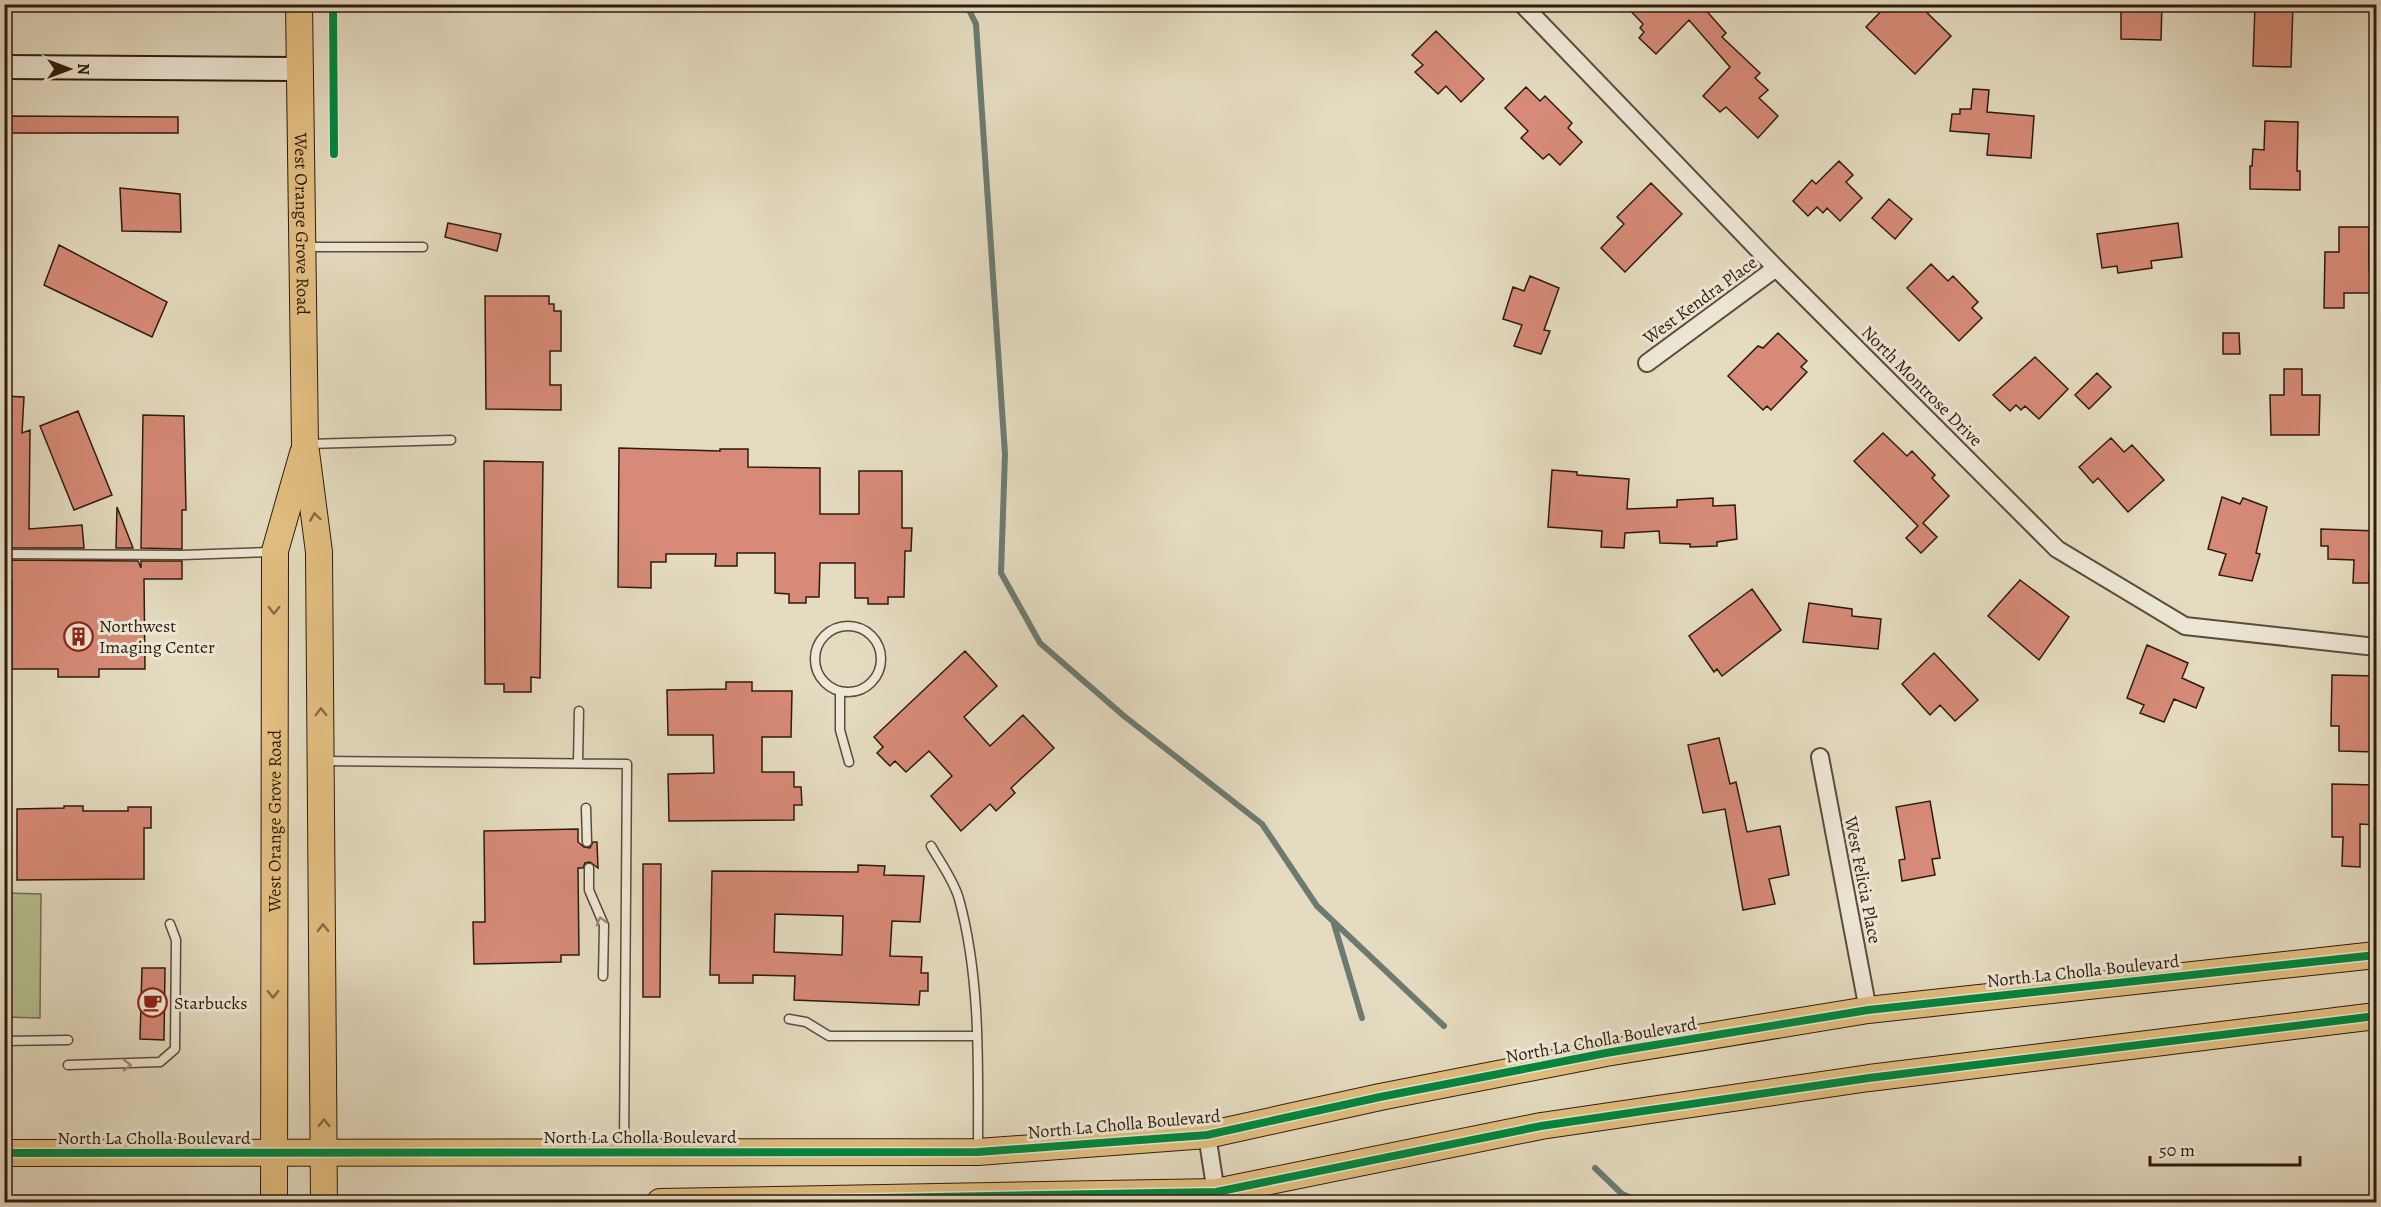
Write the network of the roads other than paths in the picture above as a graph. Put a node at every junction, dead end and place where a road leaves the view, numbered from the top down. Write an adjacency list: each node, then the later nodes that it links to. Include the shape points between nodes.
1 (299, 4): 4 (main road, West Orange Grove Road)
2 (1522, 4): 7 (street, North Montrose Drive)
3 (4, 67): 4 (street)
4 (299, 69): 5 (main road, West Orange Grove Road)
5 (301, 247): 6 (lane); 10 (main road, West Orange Grove Road)
6 (423, 247)
7 (1776, 268): 8 (street, West Kendra Place); 13 (street, North Montrose Drive, via 2057,549 2184,627)
8 (1647, 363)
9 (451, 440): 10 (lane)
10 (305, 444): 11 (main road, West Orange Grove Road); 17 (main road, West Orange Grove Road, one-way to 10, via 320,552)
11 (274, 551): 12 (lane); 38 (main road, West Orange Grove Road, one-way to 38)
12 (4, 554)
13 (2376, 647)
14 (840, 692): 14 (lane, via 861,691 870,685 880,668 882,658 874,638 856,627 833,630 824,636 815,657 821,679); 18 (lane, via 840,730)
15 (579, 711): 19 (lane)
16 (1820, 757): 27 (street, West Felicia Place)
17 (322, 761): 19 (lane); 39 (main road, West Orange Grove Road, one-way to 17)
18 (849, 762)
19 (578, 763): 35 (lane, via 627,764)
20 (586, 808): 21 (lane)
21 (587, 842)
22 (931, 846): 30 (lane, via 958,897 971,969)
23 (589, 868): 26 (lane, one-way to 23, via 604,926 589,890)
24 (170, 924): 33 (lane, one-way to 24, via 160,1062 176,1048 176,940)
25 (2376, 955): 27 (main road, North La Cholla Boulevard)
26 (603, 976)
27 (1868, 1010): 34 (main road, North La Cholla Boulevard, via 1606,1053)
28 (2376, 1016): 40 (main road, via 1869,1078 1553,1124)
29 (789, 1019): 30 (lane, via 806,1022 830,1036)
30 (976, 1036): 36 (lane)
31 (68, 1040): 32 (lane)
32 (4, 1041)
33 (68, 1065)
34 (1207, 1135): 36 (main road, North La Cholla Boulevard); 40 (street)
35 (624, 1152): 36 (main road, North La Cholla Boulevard); 39 (main road, North La Cholla Boulevard)
36 (978, 1152)
37 (4, 1153): 38 (main road, North La Cholla Boulevard)
38 (273, 1153): 39 (main road, North La Cholla Boulevard); 43 (main road, West Orange Grove Road)
39 (323, 1154): 44 (main road, West Orange Grove Road)
40 (1216, 1197): 41 (main road)
41 (969, 1200): 42 (main road)
42 (810, 1201): 45 (main road)
43 (274, 1203)
44 (324, 1203)
45 (660, 1203)

